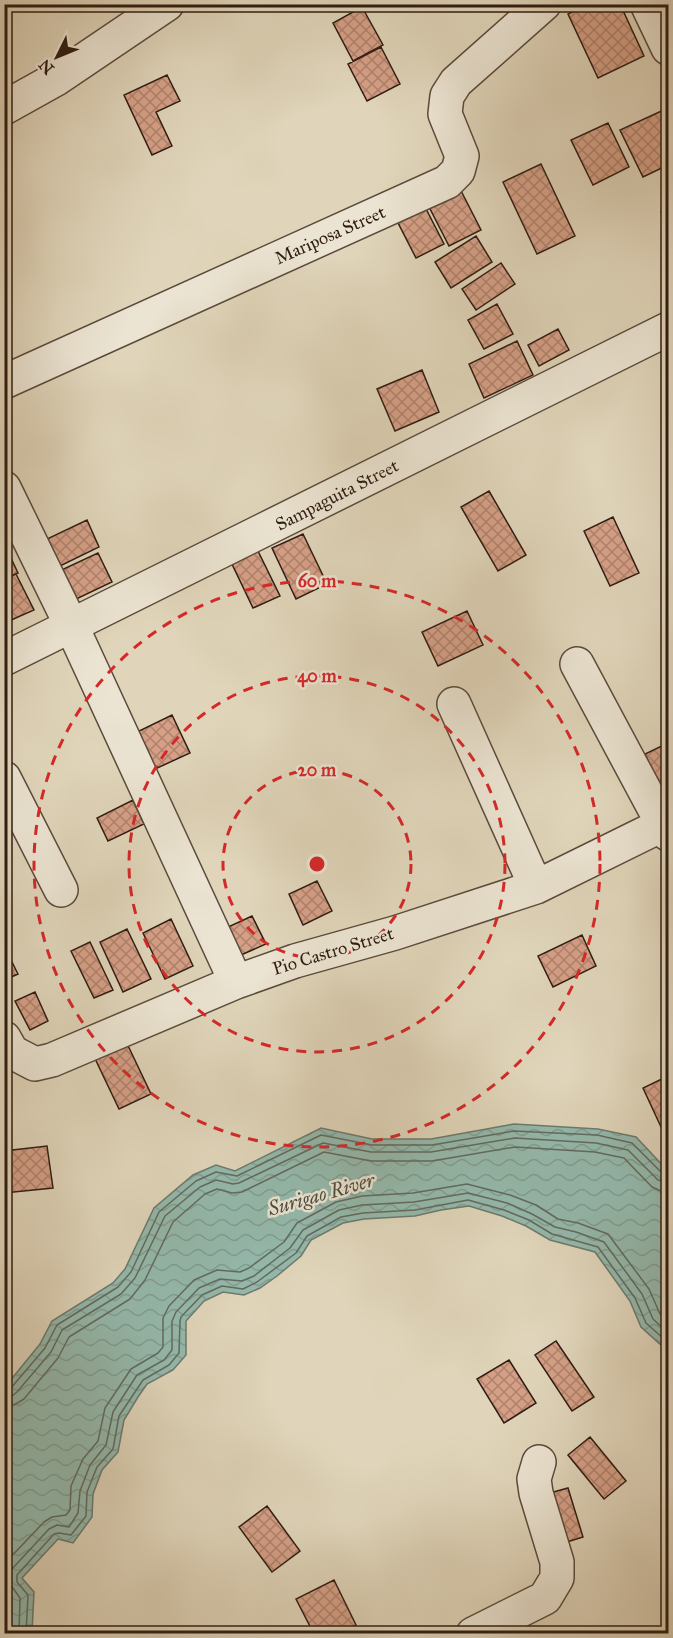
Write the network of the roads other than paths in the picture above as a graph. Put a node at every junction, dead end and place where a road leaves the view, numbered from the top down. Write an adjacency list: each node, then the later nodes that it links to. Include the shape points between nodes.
1 (167, 4): 5 (street, via 56,79)
2 (544, 4): 7 (street, Mariposa Street, via 456,82 447,96 445,114 462,156 458,171 447,182)
3 (647, 4): 4 (street)
4 (669, 48)
5 (4, 108)
6 (669, 329): 10 (street, Sampaguita Street)
7 (4, 382)
8 (4, 488): 9 (street)
9 (13, 523): 10 (street)
10 (72, 627): 11 (street, Sampaguita Street); 18 (street)
11 (4, 659)
12 (577, 664): 15 (street)
13 (454, 704): 16 (street)
14 (4, 778): 17 (street)
15 (667, 826): 16 (street, Pio Castro Street)
16 (536, 887): 18 (street, Pio Castro Street)
17 (61, 890)
18 (236, 982): 19 (street, Pio Castro Street, via 52,1060 35,1064 12,1053)
19 (4, 1038)
20 (539, 1462): 21 (street, via 534,1479 536,1493 557,1562 557,1578 545,1598)
21 (484, 1631)

